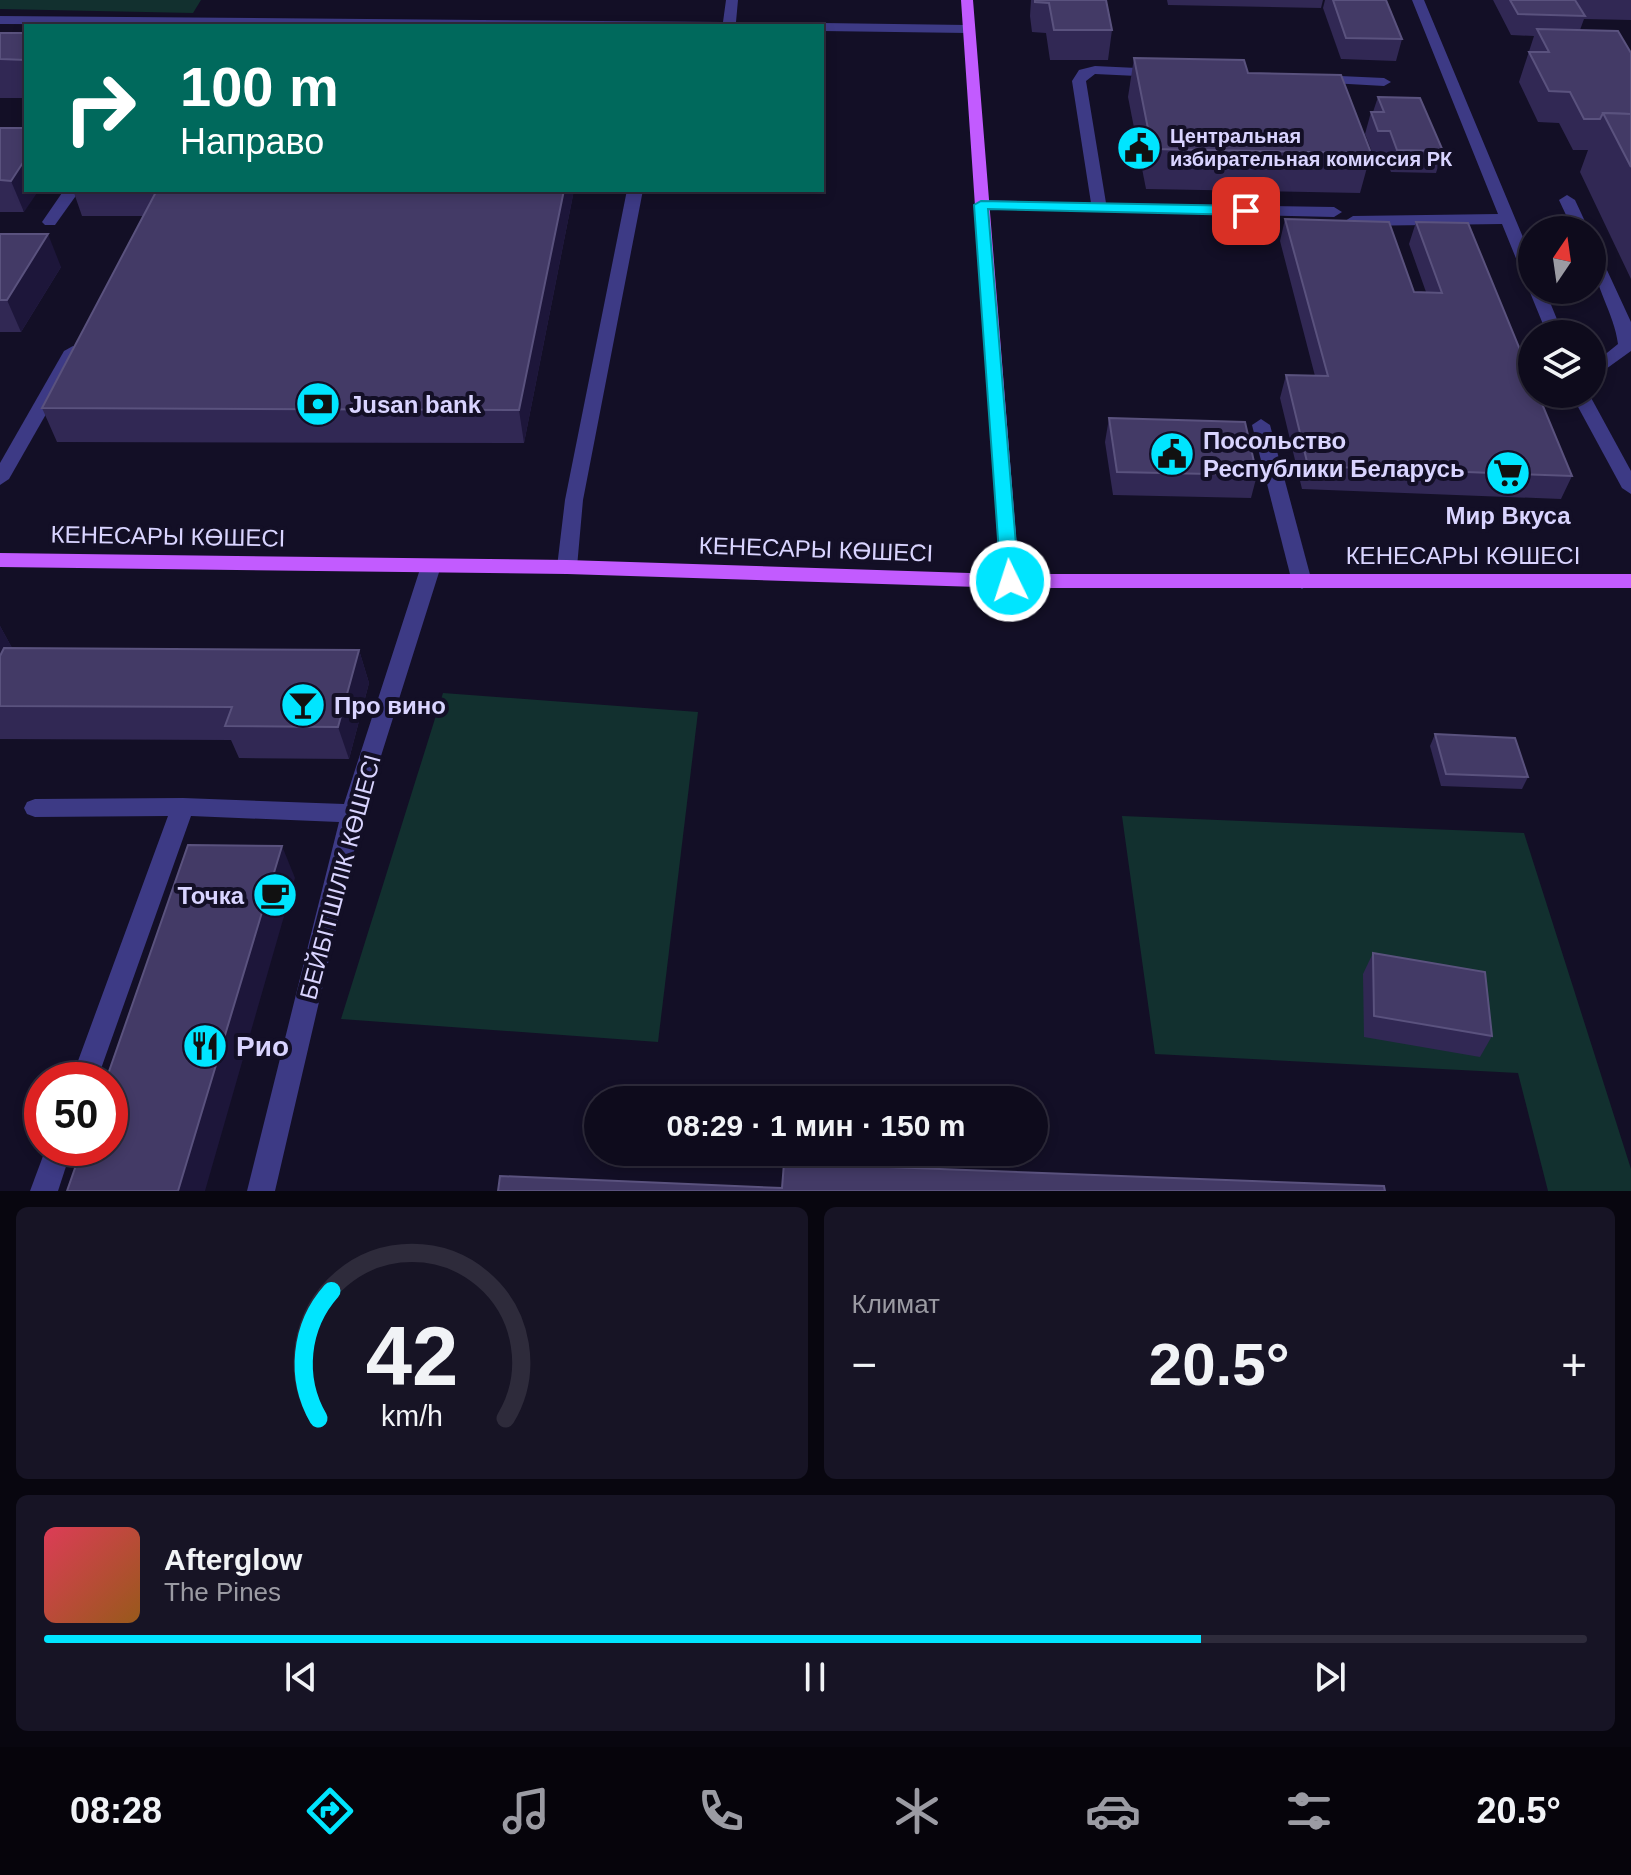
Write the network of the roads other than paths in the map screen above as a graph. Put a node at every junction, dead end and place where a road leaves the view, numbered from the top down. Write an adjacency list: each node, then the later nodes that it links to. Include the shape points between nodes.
1 (732, 0): 7 (street)
2 (967, 0): 9 (main road)
3 (1418, 0): 20 (street)
4 (0, 20): 5 (street)
5 (182, 24): 6 (street)
6 (273, 24)
7 (729, 24)
8 (824, 27): 9 (street)
9 (967, 29): 16 (main road)
10 (1171, 73): 17 (street, via 1095,70 1079,81)
11 (1308, 79): 12 (street)
12 (1384, 82)
13 (71, 192): 22 (street)
14 (635, 192): 33 (street, via 574,500)
15 (1567, 200): 19 (street)
16 (981, 205): 17 (street); 34 (main road)
17 (1099, 208): 18 (street)
18 (1334, 212)
19 (1574, 216)
20 (1508, 219): 21 (street); 23 (street)
21 (1353, 221)
22 (50, 222)
23 (1518, 244)
24 (1606, 286): 26 (street, via 1624,325 1627,346)
25 (84, 332): 29 (street)
26 (1606, 363)
27 (1588, 408): 30 (street)
28 (1261, 425): 36 (street)
29 (0, 479)
30 (1631, 488)
31 (0, 560): 32 (main road, КЕНЕСАРЫ КӨШЕСІ)
32 (431, 566): 33 (main road, КЕНЕСАРЫ КӨШЕСІ); 39 (street, БЕЙБІТШІЛІК КӨШЕСІ)
33 (567, 567): 34 (main road, КЕНЕСАРЫ КӨШЕСІ)
34 (1010, 581): 36 (main road, КЕНЕСАРЫ КӨШЕСІ)
35 (1631, 581): 36 (main road, КЕНЕСАРЫ КӨШЕСІ)
36 (1302, 582)
37 (183, 807): 38 (street); 39 (street); 40 (street)
38 (35, 808)
39 (352, 813): 43 (street, БЕЙБІТШІЛІК КӨШЕСІ)
40 (91, 1062)
41 (53, 1166): 42 (street)
42 (44, 1191)
43 (261, 1191)

